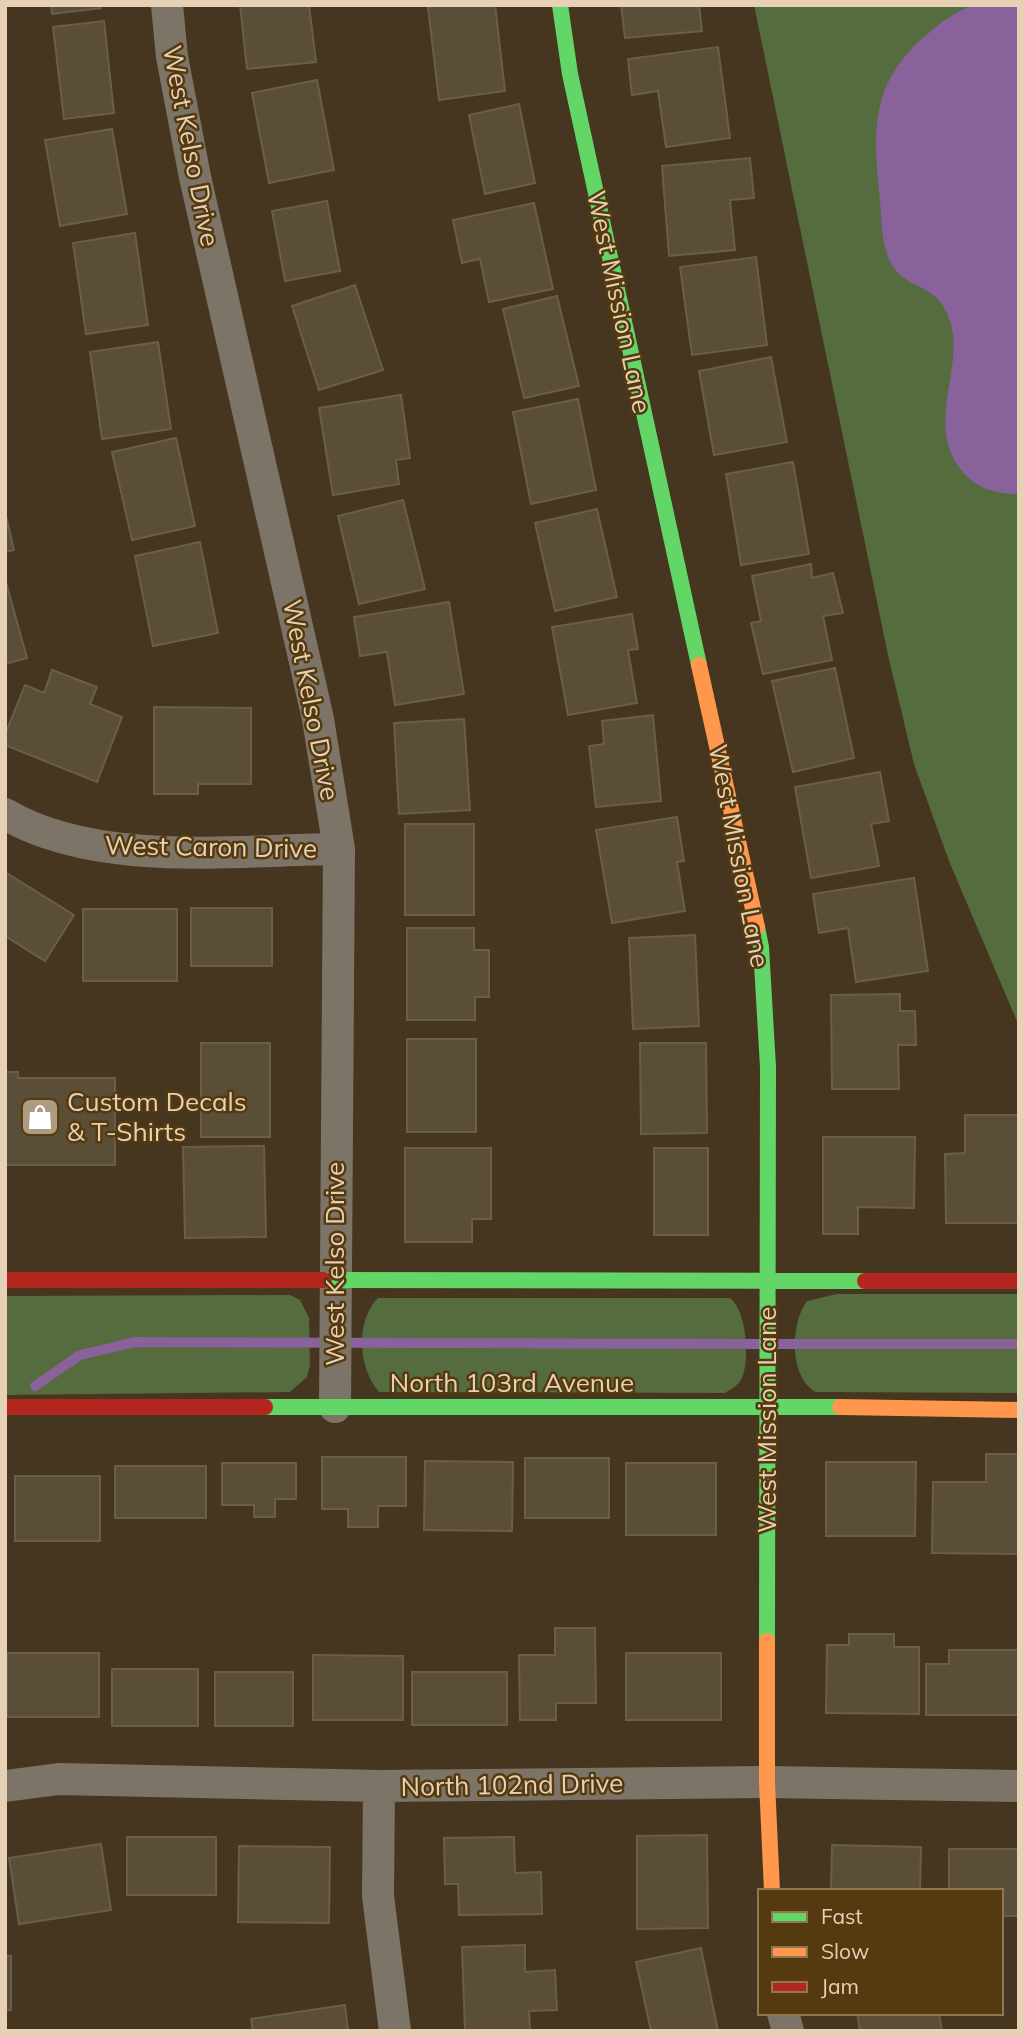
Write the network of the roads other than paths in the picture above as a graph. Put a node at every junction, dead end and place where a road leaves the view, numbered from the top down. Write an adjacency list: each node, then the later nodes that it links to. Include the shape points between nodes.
1 (167, 5): 4 (street, West Kelso Drive, via 195,177 318,719)
2 (560, 5): 6 (street, West Mission Lane, via 570,74 761,947 768,1055)
3 (5, 814): 4 (street, West Caron Drive, via 64,840 111,848)
4 (339, 849): 5 (street, West Kelso Drive)
5 (335, 1279): 6 (street); 7 (street); 10 (street, West Kelso Drive)
6 (766, 1279): 8 (street); 11 (street, West Mission Lane)
7 (5, 1280)
8 (1019, 1281)
9 (5, 1407): 10 (street, North 103rd Avenue)
10 (335, 1407): 11 (street, North 103rd Avenue)
11 (767, 1408): 12 (street, North 103rd Avenue); 13 (street, West Mission Lane)
12 (1019, 1410)
13 (767, 1782): 15 (street, North 102nd Drive); 16 (street, North 102nd Drive); 17 (street, West Mission Lane)
14 (5, 1786): 15 (street, North 102nd Drive, via 59,1779)
15 (379, 1786): 18 (street, via 378,1896)
16 (1019, 1786)
17 (772, 1889)
18 (395, 2031)

